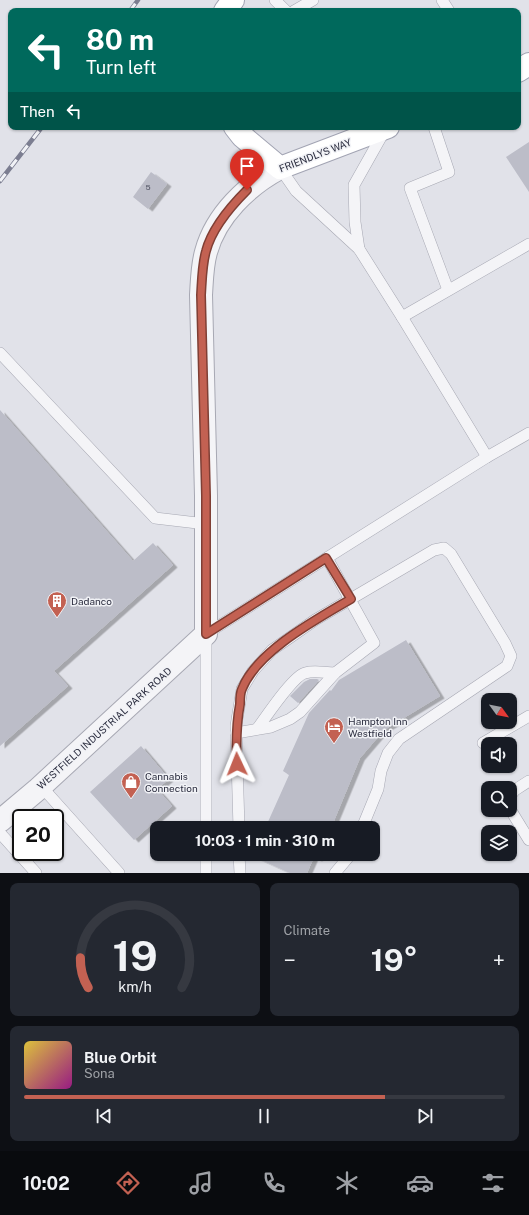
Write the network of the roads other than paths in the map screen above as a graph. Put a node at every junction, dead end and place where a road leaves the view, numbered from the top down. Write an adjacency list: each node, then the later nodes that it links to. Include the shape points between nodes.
1 (275, 0): 3 (lane)
2 (313, 0): 4 (lane)
3 (283, 8)
4 (299, 8)
5 (237, 130): 9 (main road)
6 (379, 130): 9 (main road, FRIENDLYS WAY)
7 (385, 130): 11 (lane, via 354,185)
8 (435, 130): 12 (lane, via 449,172 410,188)
9 (280, 168): 11 (lane, via 296,192); 17 (street, FRIENDLYS WAY, via 247,190 228,212 214,233 203,265 201,295)
10 (529, 244): 12 (lane)
11 (359, 249): 13 (lane)
12 (448, 290): 13 (lane)
13 (402, 317): 16 (lane)
14 (0, 353): 17 (lane, via 155,518)
15 (529, 433): 16 (lane)
16 (487, 457): 18 (lane)
17 (206, 524): 20 (street)
18 (326, 558): 19 (lane); 20 (lane)
19 (351, 599): 21 (lane, via 374,643); 24 (lane, via 272,650 253,671 242,689); 32 (lane, via 434,550 444,548 451,554 511,656 507,666 399,739 388,753 378,789)
20 (206, 634): 27 (street, WESTFIELD INDUSTRIAL PARK ROAD); 30 (lane)
21 (335, 673): 23 (lane, via 300,712 280,724); 23 (lane, via 316,670 303,673)
22 (529, 716): 25 (lane)
23 (257, 729): 24 (lane)
24 (236, 733): 31 (lane)
25 (493, 737)
26 (529, 781): 28 (lane)
27 (41, 786): 33 (street, WESTFIELD INDUSTRIAL PARK ROAD); 40 (lane)
28 (517, 789)
29 (515, 817): 35 (lane)
30 (206, 821)
31 (239, 821)
32 (365, 821)
33 (0, 822)
34 (0, 833): 39 (lane)
35 (529, 840)
36 (206, 861): 41 (lane)
37 (239, 861): 42 (lane)
38 (345, 861): 43 (lane)
39 (36, 873)
40 (119, 873)
41 (206, 873)
42 (240, 873)
43 (335, 873)

